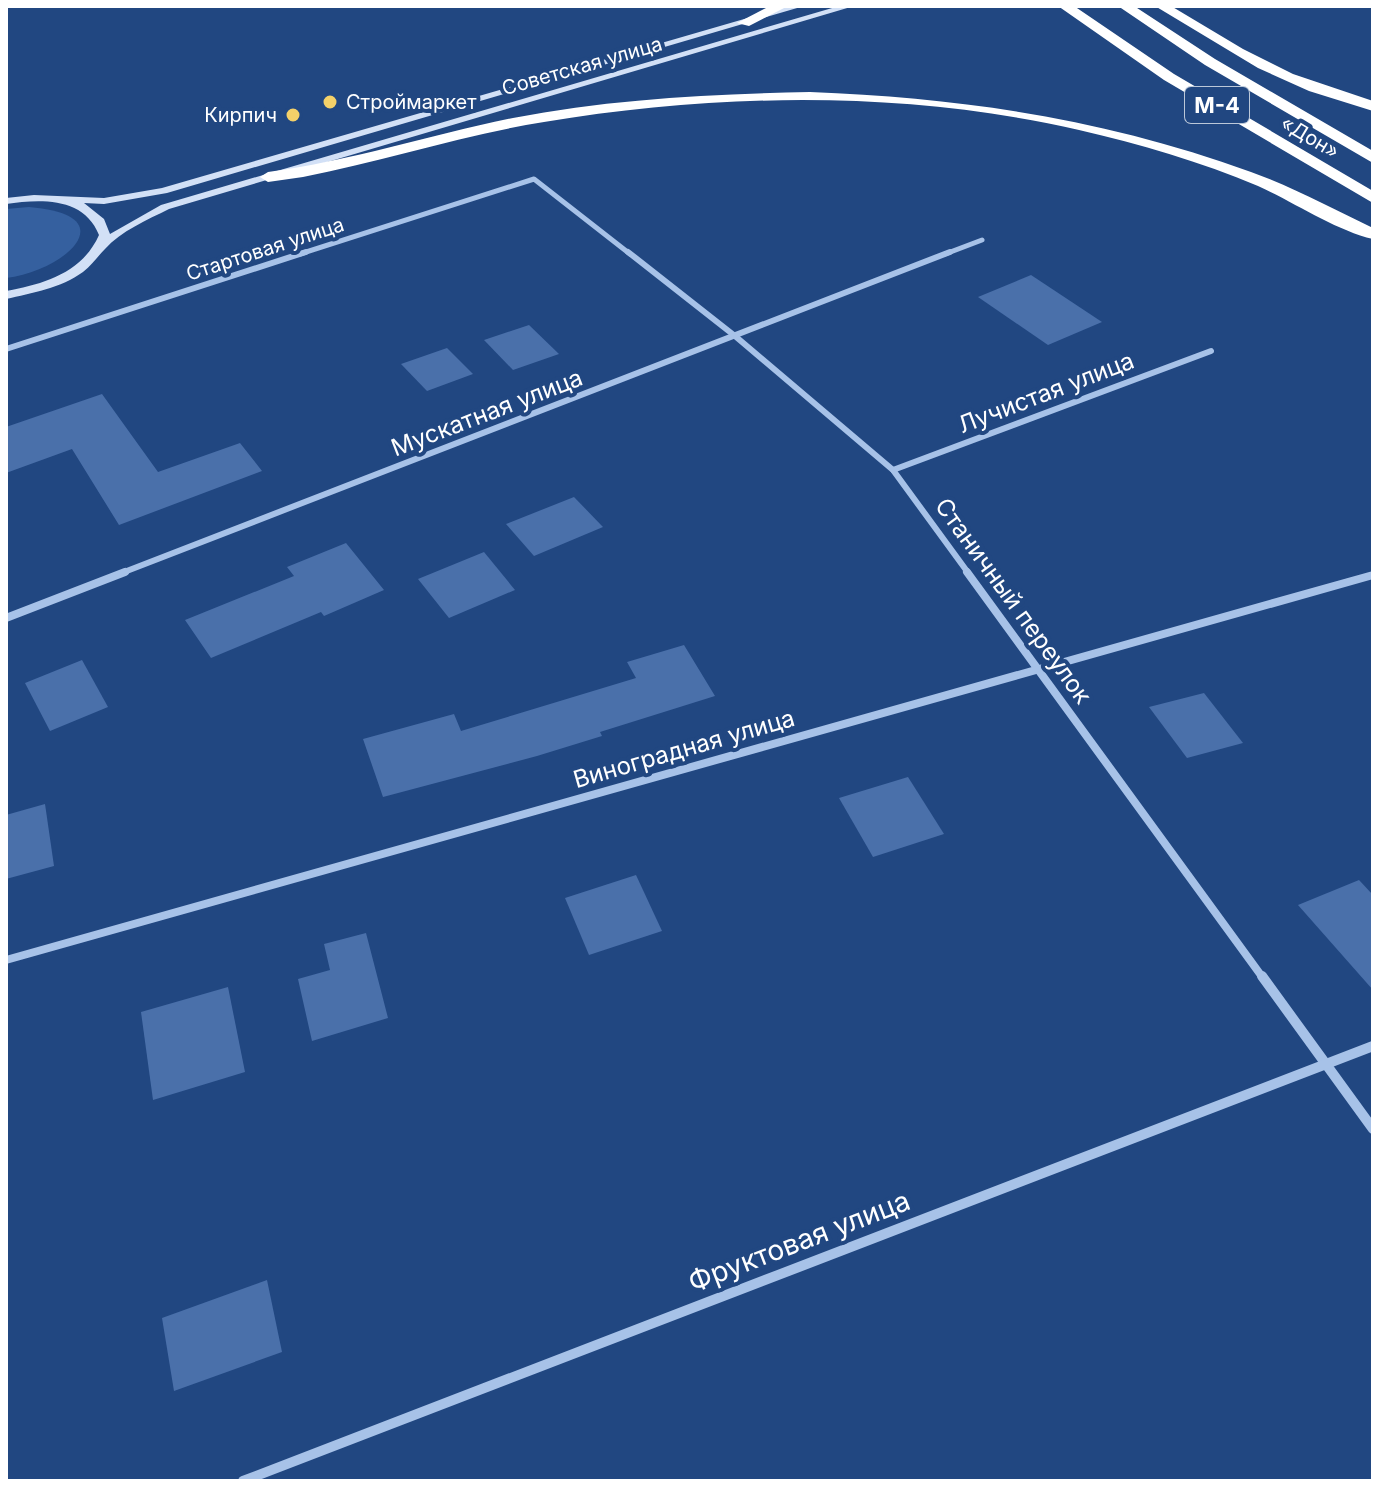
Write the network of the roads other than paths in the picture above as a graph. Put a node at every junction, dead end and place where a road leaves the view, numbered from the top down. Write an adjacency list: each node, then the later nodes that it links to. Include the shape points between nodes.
1 (781, 6): 7 (highway)
2 (799, 6): 7 (main road, Советская улица)
3 (849, 6): 10 (main road, Советская улица)
4 (1065, 6): 12 (highway, «Дон» / М-4, via 1169,77)
5 (1125, 6): 9 (highway, «Дон» / М-4)
6 (1162, 6): 8 (highway, via 1272,73)
7 (744, 23): 13 (main road, Советская улица, via 163,191 104,201)
8 (1373, 106)
9 (1373, 158)
10 (268, 177): 15 (highway, via 549,116 730,97 815,95 952,105 1106,133 1247,176); 17 (main road, Советская улица, via 165,207)
11 (534, 179): 19 (street, Станичный переулок); 20 (street, Стартовая улица)
12 (1373, 198)
13 (54, 199): 14 (main road, Советская улица); 17 (main road, via 97,215 105,235)
14 (6, 201)
15 (1373, 234)
16 (982, 240): 19 (street, Мускатная улица)
17 (102, 245): 18 (main road, Советская улица, via 95,257 66,277)
18 (6, 295)
19 (735, 336): 22 (street, Станичный переулок); 24 (street, Мускатная улица)
20 (6, 349)
21 (1211, 351): 22 (street, Лучистая улица)
22 (893, 470): 25 (street, Станичный переулок)
23 (1373, 575): 25 (street, Виноградная улица)
24 (6, 618)
25 (1038, 670): 26 (street, Виноградная улица); 28 (street, Станичный переулок)
26 (6, 960)
27 (1373, 1046): 28 (street, Фруктовая улица)
28 (1325, 1064): 29 (street, Станичный переулок); 30 (street, Фруктовая улица)
29 (1373, 1129)
30 (243, 1481)

